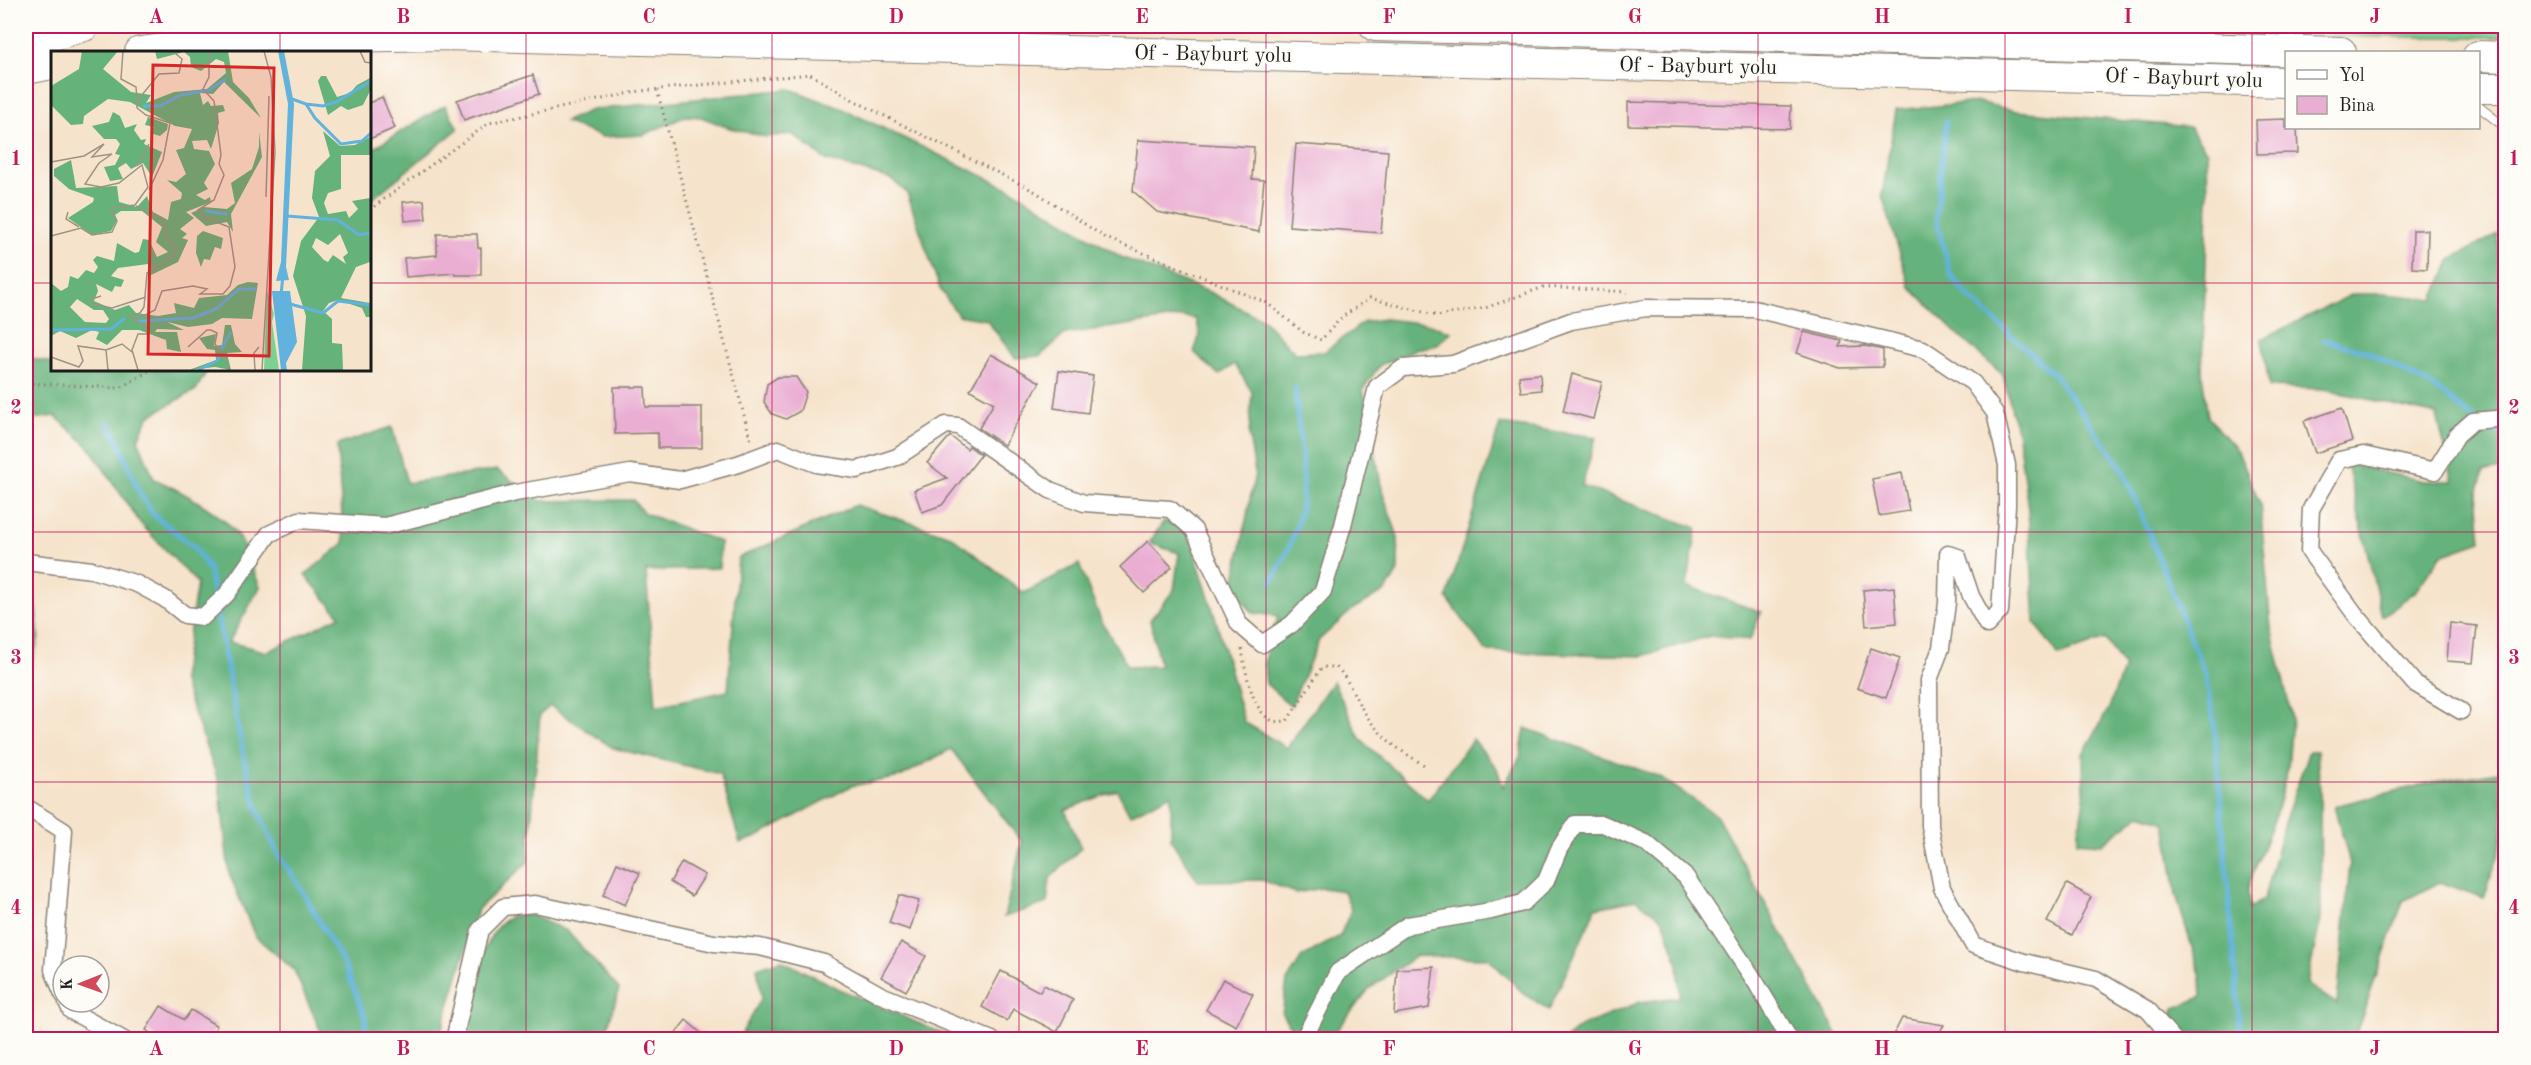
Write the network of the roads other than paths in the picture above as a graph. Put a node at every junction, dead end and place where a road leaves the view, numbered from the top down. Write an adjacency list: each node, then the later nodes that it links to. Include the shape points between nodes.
1 (84, 26): 5 (highway)
2 (1375, 26): 7 (highway, Of - Bayburt yolu)
3 (707, 34): 4 (highway, Of - Bayburt yolu); 6 (highway, Of - Bayburt yolu, via 240,39)
4 (779, 35): 12 (highway, Of - Bayburt yolu)
5 (26, 43)
6 (148, 51)
7 (2304, 51)
8 (2480, 56): 9 (highway)
9 (2505, 57)
10 (51, 64): 11 (highway)
11 (26, 69)
12 (2285, 82)
13 (2480, 88): 14 (highway)
14 (2505, 88)
15 (2480, 108): 16 (lane)
16 (2505, 128)
17 (2505, 418): 19 (street, via 2473,422 2457,435 2435,471 2362,455 2339,460 2311,508 2309,551 2355,614 2414,683)
18 (26, 562): 28 (street, via 92,570 136,584 185,615 203,617 227,594 269,534 299,520 385,526 515,493 630,472 680,480 778,449 816,464 857,470 897,457 946,424 958,426 1050,490 1084,503 1170,509 1194,530 1239,624 1262,644 1292,624 1323,591 1377,387 1403,368 1454,364 1571,321 1646,308 1754,309 1923,349 1973,383 1995,412 2007,465 2000,610 1987,625 1971,596 1958,557 1948,554 1941,648 1929,680 1930,826 1942,888 1973,945 2096,979 2148,1010)
19 (2461, 711)
20 (26, 807): 21 (street, via 64,831)
21 (54, 954)
22 (76, 1014): 23 (street)
23 (124, 1040)
24 (454, 1040): 25 (street, via 480,930 502,907 535,904 824,963 881,995)
25 (992, 1040)
26 (1303, 1040): 27 (street, via 1338,972 1408,926 1523,903 1546,881 1575,824 1603,824 1646,843 1686,877)
27 (1790, 1040)
28 (2174, 1040)

